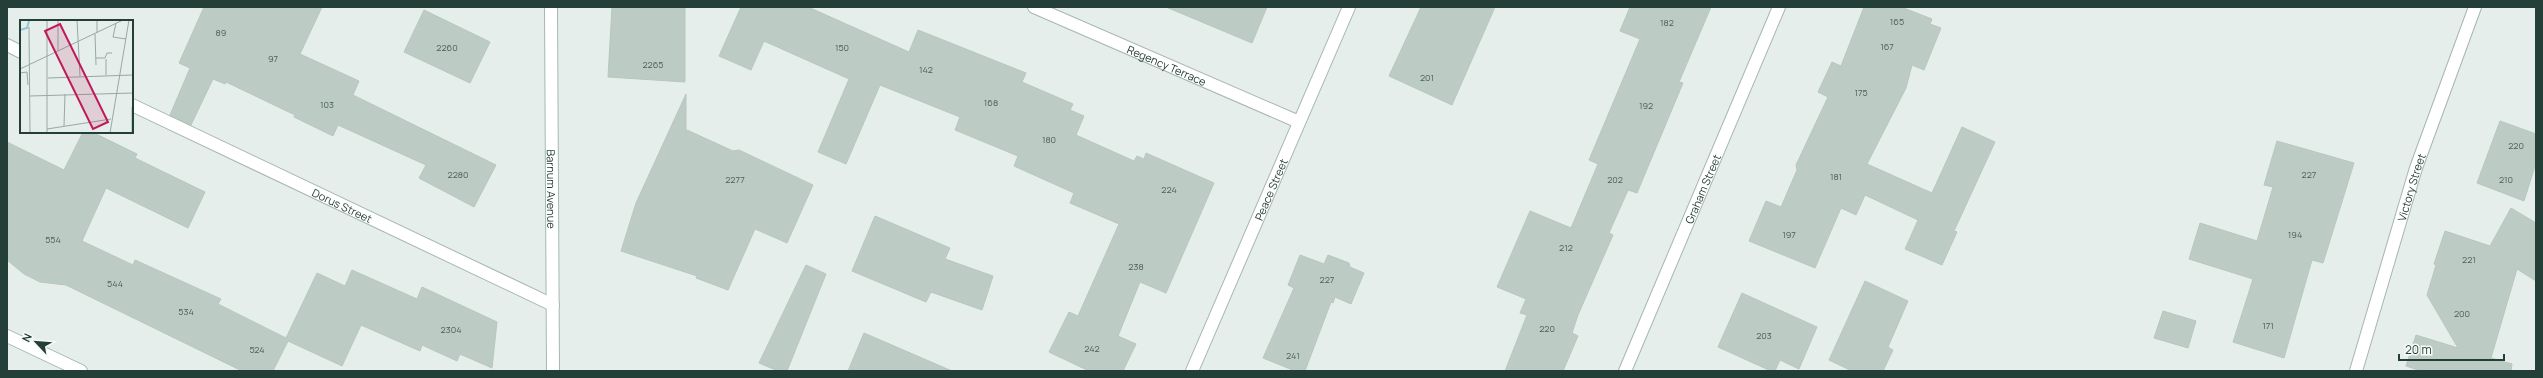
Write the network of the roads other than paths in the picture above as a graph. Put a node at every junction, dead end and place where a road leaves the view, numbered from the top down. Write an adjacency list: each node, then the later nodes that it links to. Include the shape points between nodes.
1 (551, 7): 10 (street, Barnum Avenue)
2 (1034, 7): 9 (street, Regency Terrace)
3 (1349, 7): 9 (street, Peace Street)
4 (1780, 7): 15 (street, Graham Street)
5 (2475, 7): 16 (street, Victory Street, via 2416,168)
6 (7, 45): 7 (street)
7 (20, 52)
8 (133, 105): 10 (street, Dorus Street)
9 (1299, 122): 14 (street, Peace Street)
10 (553, 305): 13 (street, Barnum Avenue)
11 (7, 336): 12 (street)
12 (81, 371)
13 (553, 371)
14 (1192, 371)
15 (1626, 371)
16 (2356, 371)

